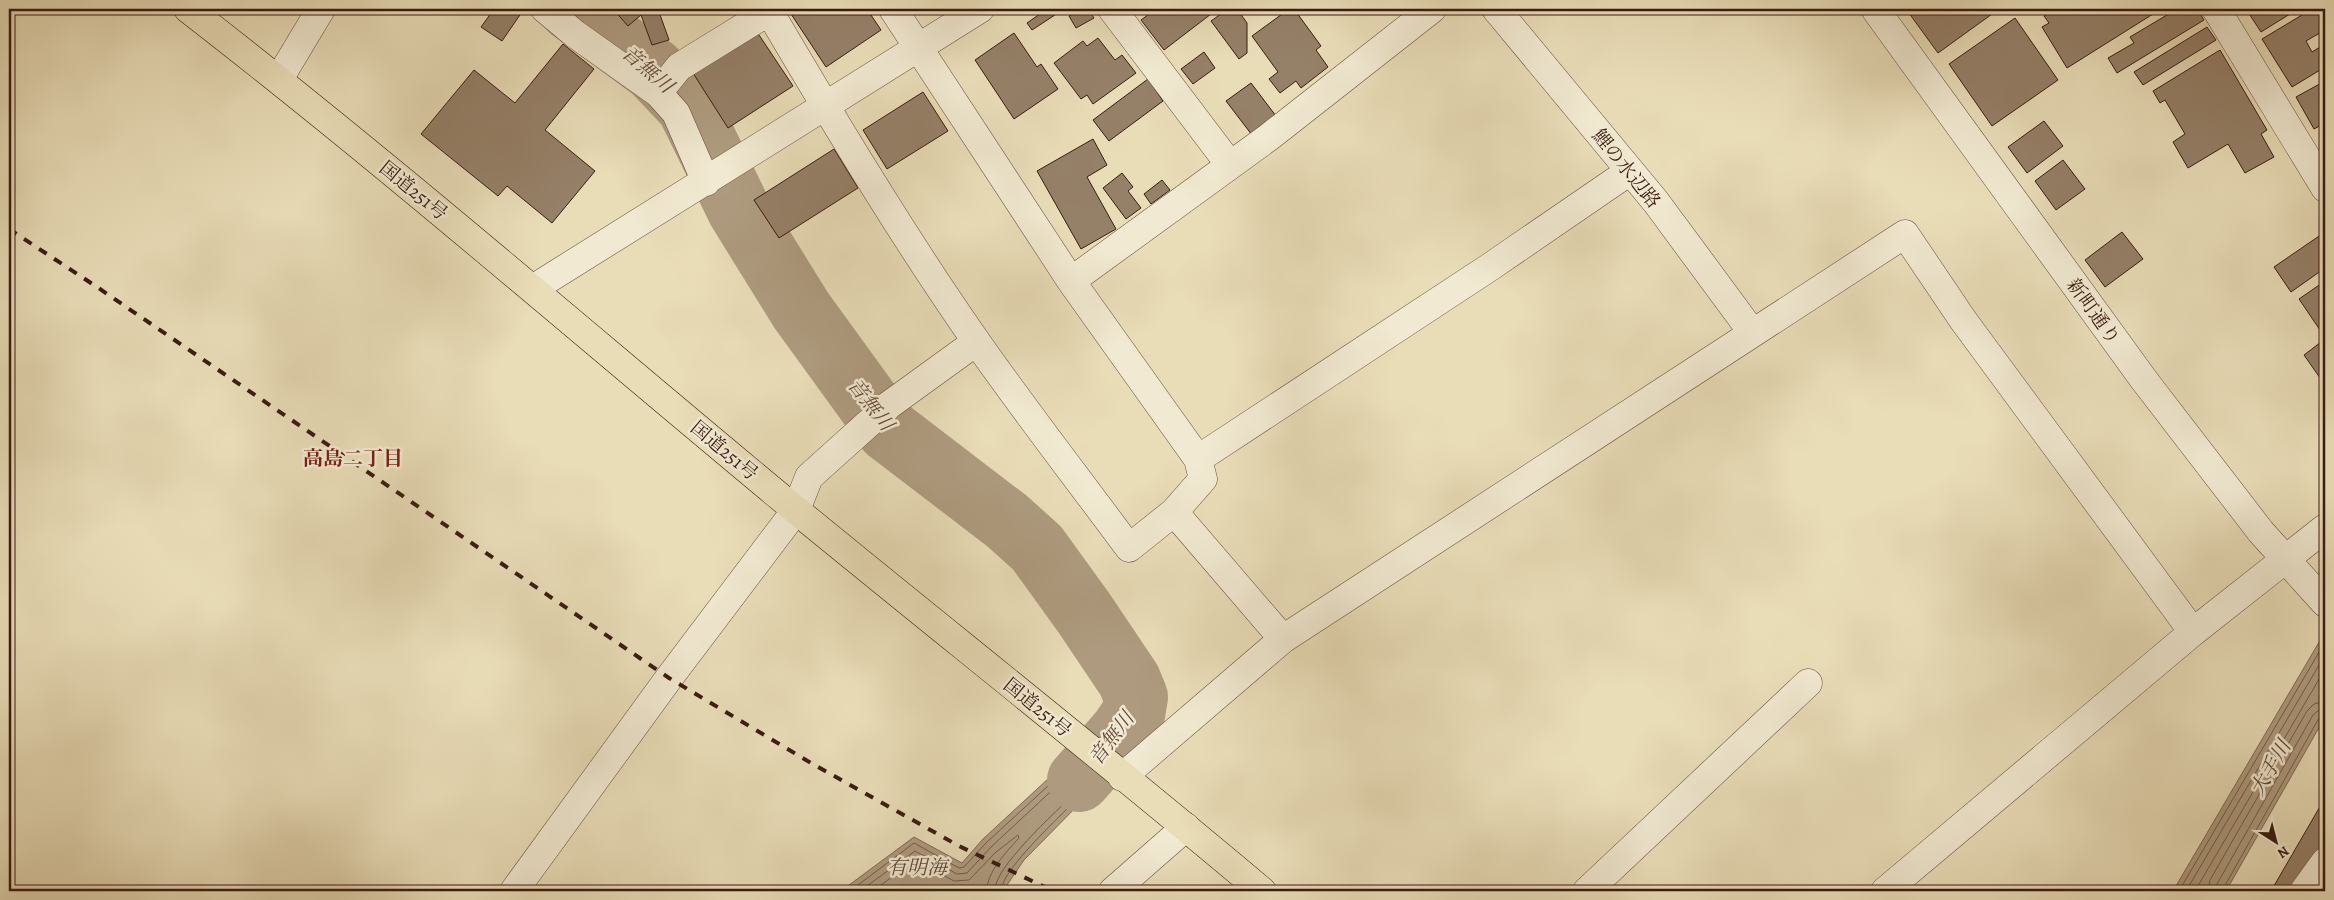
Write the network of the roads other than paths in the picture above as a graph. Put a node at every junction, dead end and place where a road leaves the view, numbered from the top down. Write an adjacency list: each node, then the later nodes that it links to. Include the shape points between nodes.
1 (188, 9): 13 (highway, 国道251号)
2 (321, 9): 13 (street)
3 (545, 9): 14 (street)
4 (893, 9): 12 (street)
5 (980, 9): 12 (street)
6 (1112, 9): 16 (street)
7 (1432, 9): 16 (street)
8 (1496, 9): 17 (street, 鯉の水辺路)
9 (1875, 9): 28 (street, 新町通り, via 2144,380 2261,532)
10 (2216, 9): 19 (street)
11 (771, 10): 14 (street, via 679,67); 15 (street)
12 (918, 48): 15 (street); 20 (street)
13 (279, 79): 21 (highway, 国道251号)
14 (658, 93): 18 (street, via 676,113)
15 (825, 106): 18 (street); 23 (street)
16 (1230, 165): 20 (street)
17 (1630, 171): 22 (street, 鯉の水辺路); 24 (street)
18 (706, 182): 21 (street)
19 (2325, 188)
20 (1071, 281): 24 (street)
21 (534, 288): 25 (highway, 国道251号)
22 (1752, 332): 30 (street, via 1905,234 1963,320); 31 (street)
23 (976, 342): 25 (street, via 890,405 809,478); 26 (street, via 1129,548)
24 (1198, 459): 26 (street, via 1203,479)
25 (796, 510): 33 (highway, 国道251号); 36 (street)
26 (1174, 512): 31 (street)
27 (2325, 528): 28 (street)
28 (2287, 560): 29 (street, 新町通り); 30 (street)
29 (2325, 603)
30 (2193, 632): 40 (street)
31 (1283, 639): 33 (street)
32 (1808, 684): 39 (street)
33 (1117, 772): 34 (highway, 国道251号)
34 (1186, 827): 37 (street); 38 (highway, 国道251号)
35 (2325, 862): 41 (street)
36 (514, 891)
37 (1113, 891)
38 (1262, 891)
39 (1587, 891)
40 (1885, 891)
41 (2304, 891)

